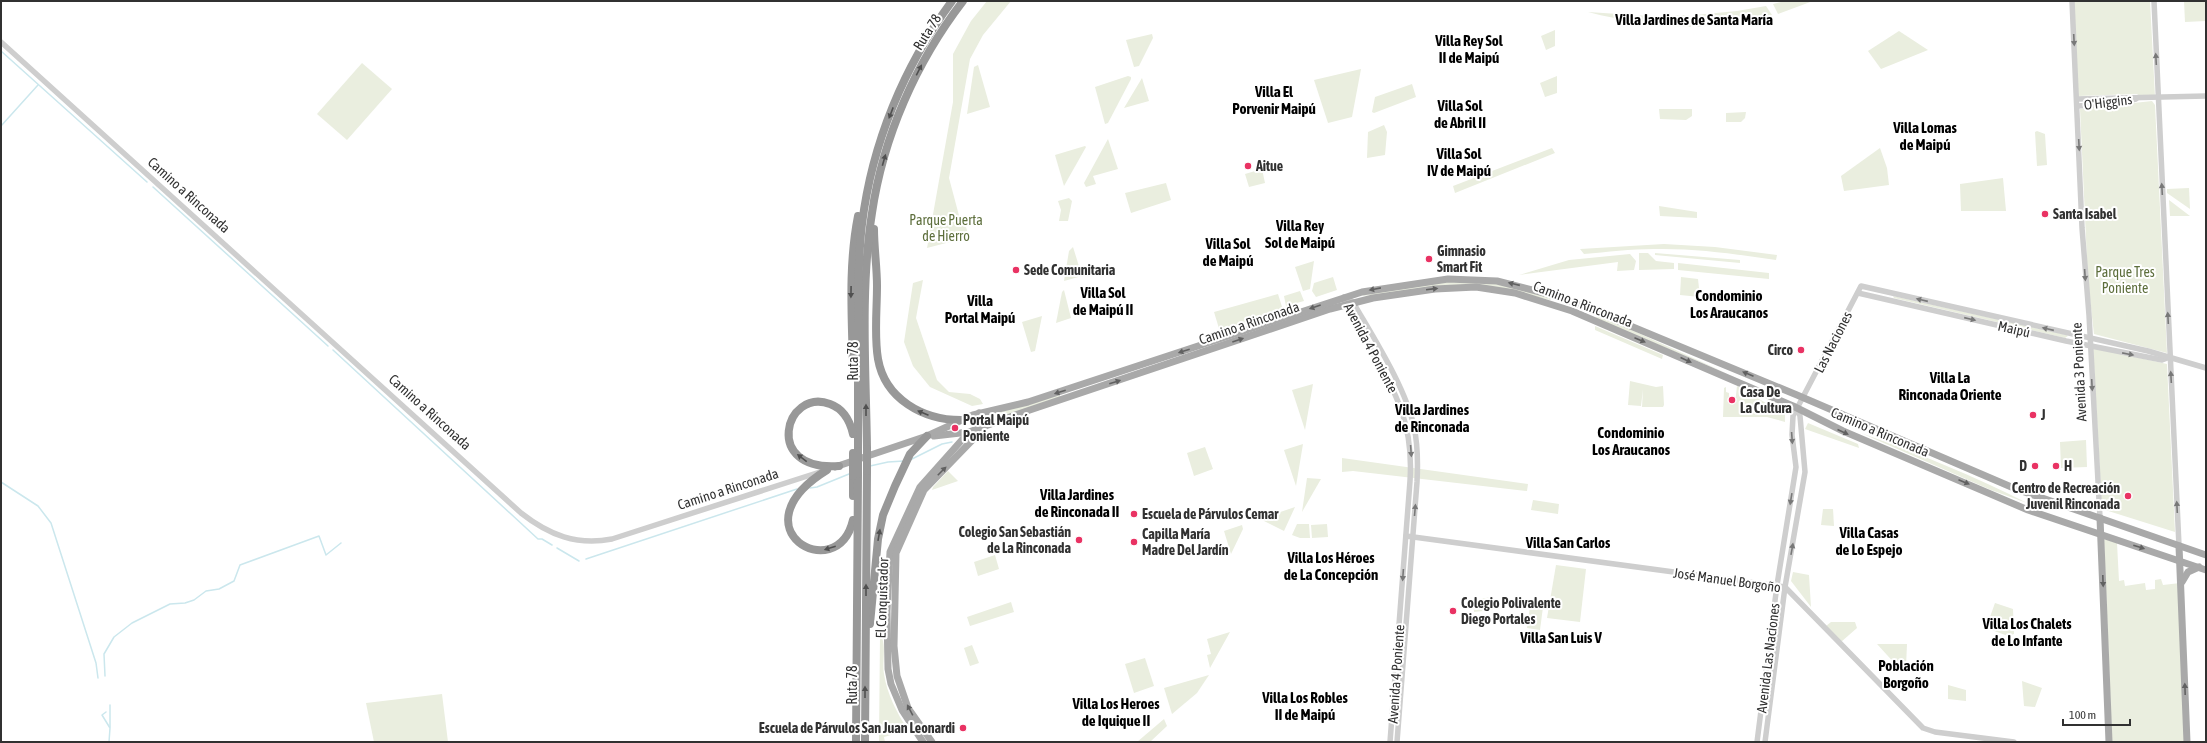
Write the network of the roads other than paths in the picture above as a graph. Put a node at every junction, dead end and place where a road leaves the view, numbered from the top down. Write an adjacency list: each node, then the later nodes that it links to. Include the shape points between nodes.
1 (952, 1): 11 (highway, Ruta 78, one-way to 11, via 906,77 888,119)
2 (963, 1): 12 (highway, Ruta 78, one-way to 2, via 888,145 907,94 933,45)
3 (2072, 1): 9 (street, Avenida 3 Poniente, one-way to 9)
4 (2154, 1): 8 (street, one-way to 4)
5 (1, 42): 35 (street, Camino a Rinconada, via 521,513 554,534 585,542 612,540)
6 (2206, 96): 8 (street, O'Higgins)
7 (2140, 98): 8 (street, O'Higgins); 9 (street, O'Higgins); 10 (street, O'Higgins, via 2115,104)
8 (2158, 98): 21 (street, one-way to 8)
9 (2076, 99): 10 (street, Avenida 3 Poniente)
10 (2077, 106): 18 (street, Avenida 3 Poniente, one-way to 18)
11 (872, 171): 29 (highway, one-way to 29, via 859,212 852,261 850,323); 33 (highway, Ruta 78, via 862,223 859,257)
12 (875, 198): 26 (highway, one-way to 12, via 939,418 916,410 892,390 882,374 876,346); 33 (highway, Ruta 78, one-way to 12, via 866,277)
13 (1862, 287): 14 (street, Las Naciones); 15 (street); 17 (street, Maipú, one-way to 13)
14 (1858, 293): 15 (street, Maipú); 23 (street, Las Naciones)
15 (1878, 298): 19 (street, Maipú, one-way to 19)
16 (1347, 301): 23 (main road, Camino a Rinconada, one-way to 16, via 1588,308 1552,294 1510,283 1480,279 1448,279 1381,288); 24 (main road, Camino a Rinconada, one-way to 24, via 1455,287 1486,287 1515,293 1572,311); 25 (main road, Camino a Rinconada, one-way to 25, via 1028,402); 27 (main road, Camino a Rinconada, one-way to 16); 40 (street, Avenida 4 Poniente, one-way to 40, via 1394,391 1407,426 1411,460); 41 (street, Avenida 4 Poniente, one-way to 16, via 1418,467 1414,426 1401,390)
17 (2070, 334): 18 (street, Maipú); 19 (street)
18 (2090, 338): 20 (street, Avenida 3 Poniente); 21 (street, Maipú)
19 (2066, 341): 20 (street, Maipú)
20 (2090, 346): 21 (street, Maipú, one-way to 21, via 2162,360); 37 (street, Avenida 3 Poniente, one-way to 37)
21 (2170, 357): 22 (street, Maipú); 42 (street, one-way to 21)
22 (2206, 368)
23 (1803, 398): 24 (street, Avenida Las Naciones); 37 (main road, Camino a Rinconada, via 2007,486)
24 (1797, 409): 39 (main road, Camino a Rinconada, one-way to 39, via 1843,432 2028,510); 47 (street, Avenida Las Naciones, one-way to 47, via 1792,426 1796,467); 48 (street, Avenida Las Naciones, one-way to 24, via 1806,466)
25 (979, 413): 26 (main road, Camino a Rinconada); 27 (main road, via 985,419)
26 (965, 418): 28 (main road); 31 (main road, Camino a Rinconada)
27 (984, 428): 28 (main road, Camino a Rinconada); 54 (main road, El Conquistador, one-way to 27, via 908,708 897,676 894,654 896,552 924,490)
28 (970, 432): 30 (main road, Camino a Rinconada); 32 (main road, El Conquistador)
29 (853, 434): 33 (highway); 34 (highway, one-way to 29, via 816,465 800,458 790,443 790,423 803,407 824,402 843,412)
30 (957, 434): 31 (main road, Camino a Rinconada); 32 (main road)
31 (927, 436): 34 (main road, Camino a Rinconada); 50 (highway, one-way to 31, via 881,523 890,496 910,454)
32 (960, 444): 53 (main road, El Conquistador, via 920,487 893,542 889,557 888,668 891,684 902,710)
33 (859, 451): 36 (highway, bridge); 50 (highway, Ruta 78, one-way to 33, bridge, via 867,472)
34 (839, 466): 35 (main road, Camino a Rinconada)
35 (827, 470): 38 (highway, one-way to 35, via 845,538 836,546 825,550 813,550 803,545 790,531 788,516 795,497 806,484)
36 (855, 476): 38 (highway); 49 (highway, Ruta 78)
37 (2100, 518): 39 (main road, Avenida 3 Poniente); 42 (main road, Camino a Rinconada)
38 (853, 520): 49 (highway, via 853,592)
39 (2101, 535): 44 (main road, Camino a Rinconada, one-way to 44); 60 (main road, Avenida 3 Poniente, one-way to 60)
40 (1406, 536): 41 (street, José Manuel Borgoño); 55 (street, Avenida 4 Poniente, one-way to 55)
41 (1412, 538): 47 (street, José Manuel Borgoño); 56 (street, Avenida 4 Poniente)
42 (2179, 546): 43 (main road, Camino a Rinconada); 44 (main road)
43 (2206, 555)
44 (2180, 561): 45 (main road, Camino a Rinconada); 46 (main road)
45 (2203, 568): 46 (main road, via 2188,572)
46 (2182, 582): 61 (main road, one-way to 46)
47 (1777, 585): 48 (street, José Manuel Borgoño); 57 (street, Avenida Las Naciones)
48 (1785, 587): 58 (street, Avenida Las Naciones); 59 (street, José Manuel Borgoño, via 1923,728 1933,732)
49 (857, 653): 51 (highway, Ruta 78)
50 (865, 671): 52 (highway, Ruta 78, one-way to 50)
51 (856, 742)
52 (865, 742)
53 (923, 742)
54 (932, 742)
55 (1390, 742)
56 (1397, 742)
57 (1757, 742)
58 (1765, 742)
59 (2014, 742)
60 (2109, 742)
61 (2187, 742)

